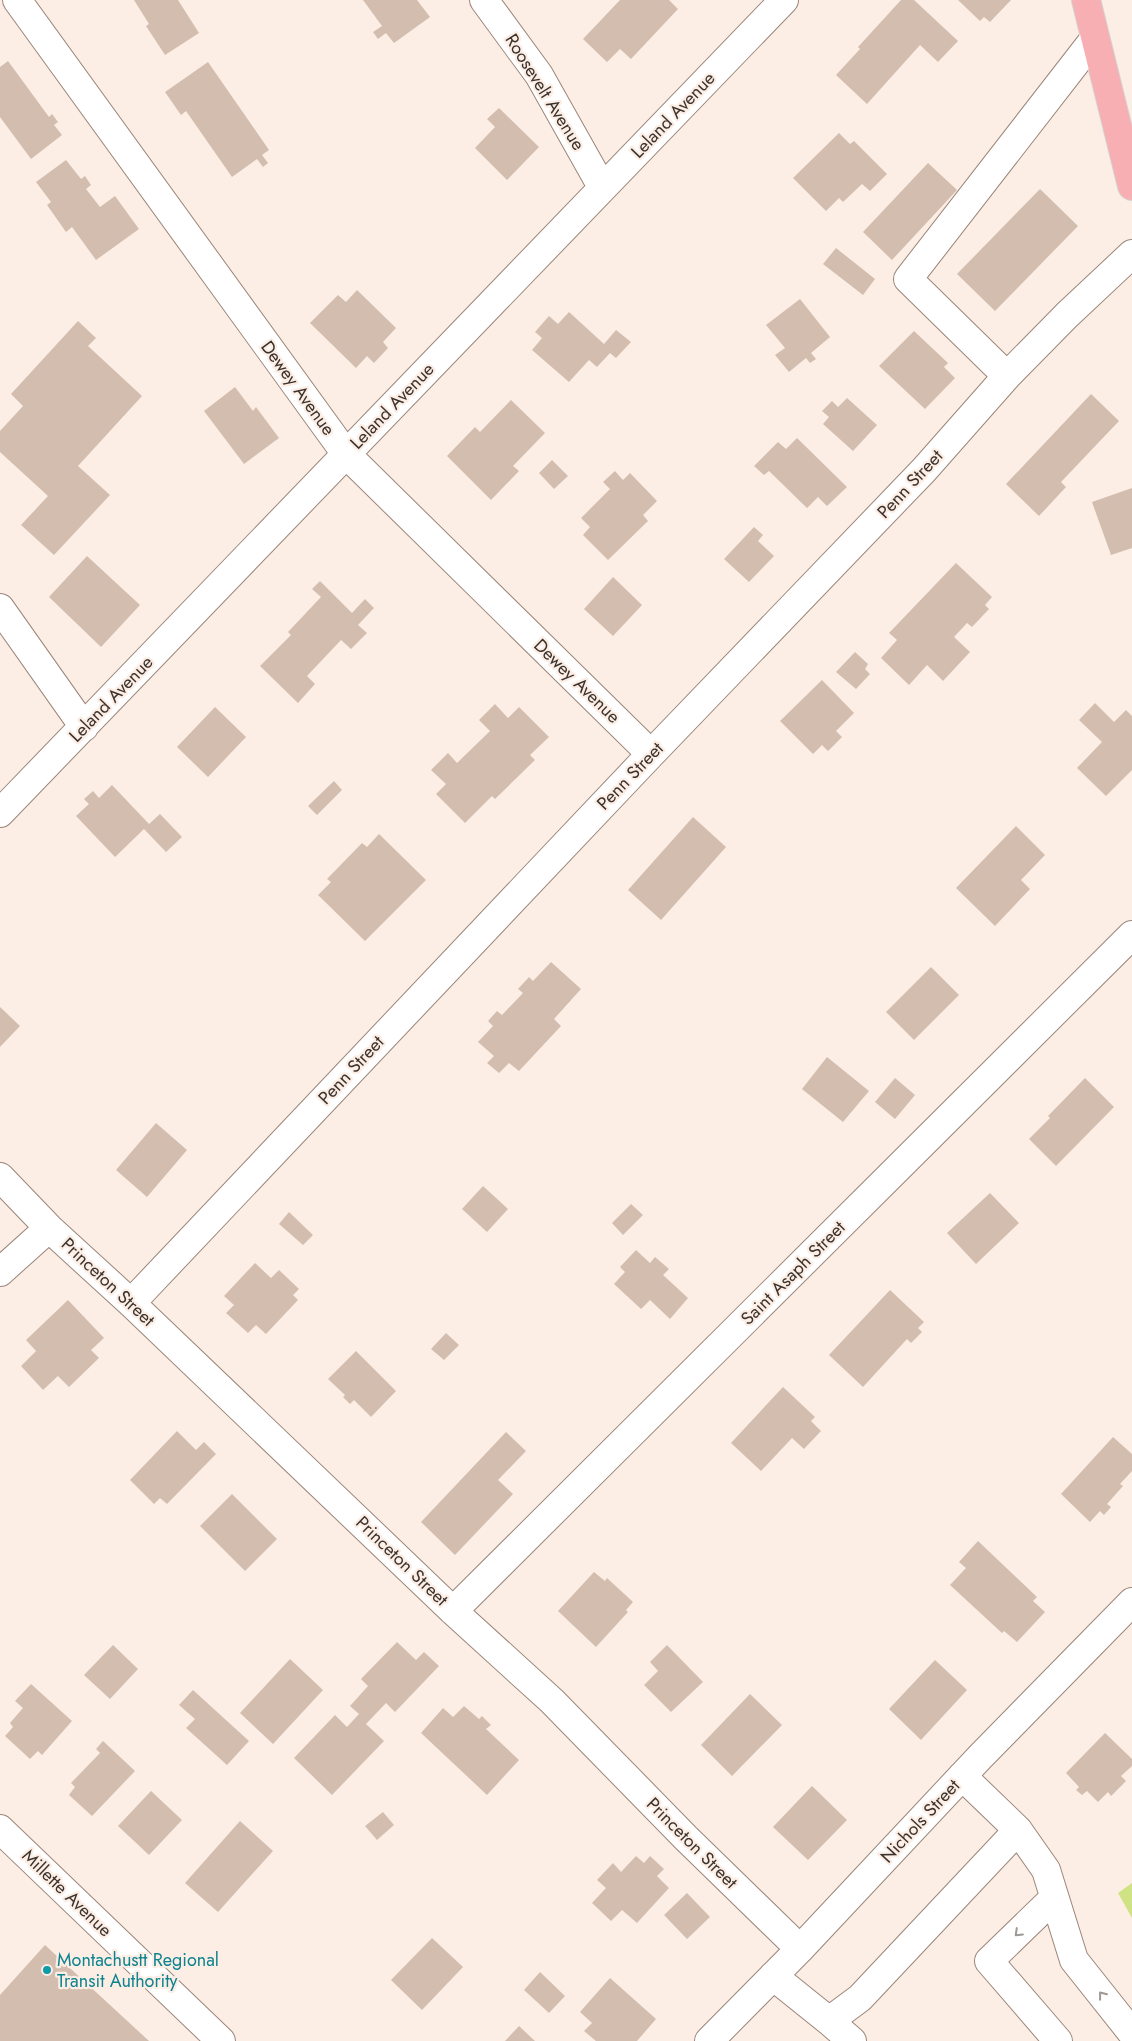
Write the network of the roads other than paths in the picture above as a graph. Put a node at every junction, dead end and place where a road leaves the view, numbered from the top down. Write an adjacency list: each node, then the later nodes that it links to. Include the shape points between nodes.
1 (17, 0): 10 (street, Dewey Avenue)
2 (484, 0): 7 (street, Roosevelt Avenue, via 539,75)
3 (784, 0): 7 (street, Leland Avenue)
4 (1086, 0): 5 (main road)
5 (1095, 38): 6 (main road); 9 (street, via 908,280)
6 (1132, 186)
7 (602, 187): 10 (street, Leland Avenue)
8 (1132, 254): 9 (street, Penn Street)
9 (1007, 376): 13 (street, Penn Street, via 924,470)
10 (346, 454): 12 (street, Leland Avenue); 13 (street, Dewey Avenue)
11 (0, 608): 12 (street)
12 (84, 727): 14 (street, Leland Avenue)
13 (651, 754): 19 (street, Penn Street)
14 (0, 813)
15 (1132, 935): 21 (street, Saint Asaph Street)
16 (0, 1177): 17 (street, Princeton Street)
17 (50, 1228): 18 (street); 19 (street, Princeton Street)
18 (0, 1272)
19 (131, 1303): 21 (street, Princeton Street)
20 (1132, 1602): 22 (street, Nichols Street)
21 (454, 1611): 26 (street, Princeton Street, via 552,1701)
22 (962, 1776): 24 (street); 26 (street, Nichols Street)
23 (0, 1829): 30 (street, Millette Avenue)
24 (1018, 1830): 25 (street, via 1046,1870); 28 (street, via 860,1998)
25 (1054, 1899): 29 (street, one-way to 25, via 1074,1960); 32 (street, one-way to 32, via 989,1962)
26 (800, 1949): 27 (street, Nichols Street)
27 (773, 1976): 28 (street); 31 (street, Nichols Street)
28 (835, 2032)
29 (1132, 2033)
30 (221, 2041)
31 (709, 2041)
32 (1058, 2041)

